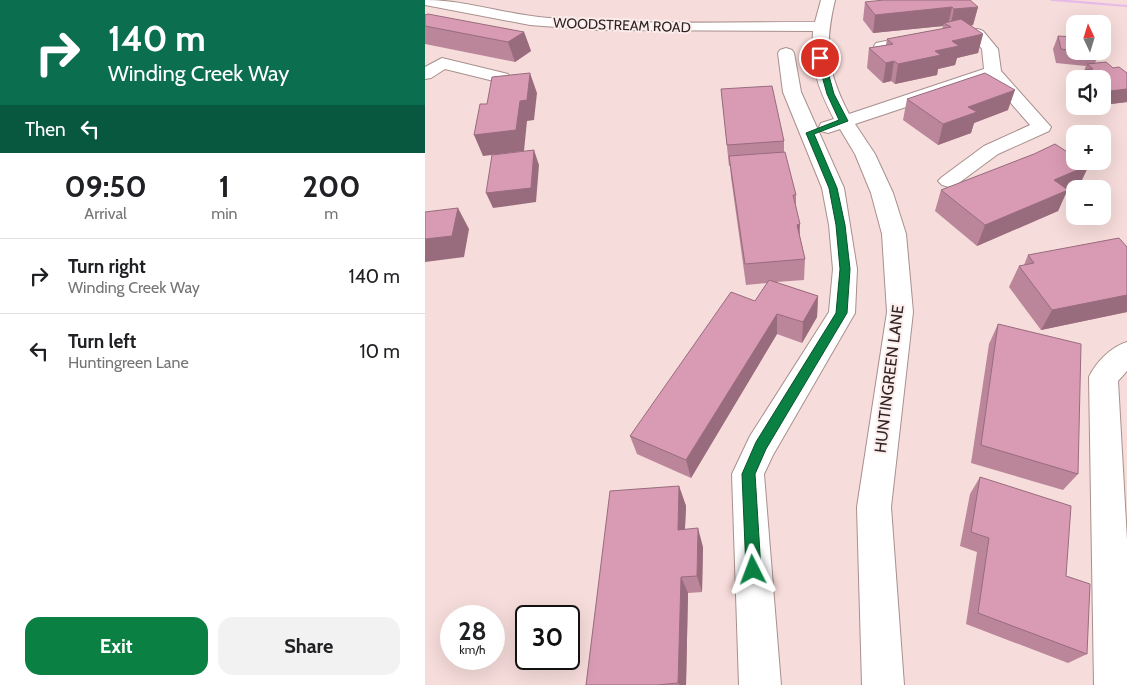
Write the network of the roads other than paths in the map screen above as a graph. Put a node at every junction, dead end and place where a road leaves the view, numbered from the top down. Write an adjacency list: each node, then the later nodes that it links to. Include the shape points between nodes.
1 (828, 0): 3 (street, HUNTINGREEN LANE)
2 (425, 1): 3 (street, WOODSTREAM ROAD, via 530,21 596,26)
3 (821, 28): 9 (street, HUNTINGREEN LANE, via 820,58 830,94)
4 (882, 46): 6 (street, via 945,34 978,34 990,49)
5 (786, 53): 10 (street, via 793,92)
6 (993, 72): 9 (street); 11 (street, via 1042,127 991,150)
7 (425, 74): 8 (street, via 443,63)
8 (502, 78)
9 (844, 121): 10 (street); 14 (street, HUNTINGREEN LANE, via 865,154 882,193 894,234 900,312 873,507)
10 (810, 133): 13 (street, via 833,188 840,225 845,269 842,313 761,446 748,474)
11 (949, 182)
12 (1127, 353): 15 (street, via 1103,377)
13 (760, 685)
14 (883, 685)
15 (1115, 685)

